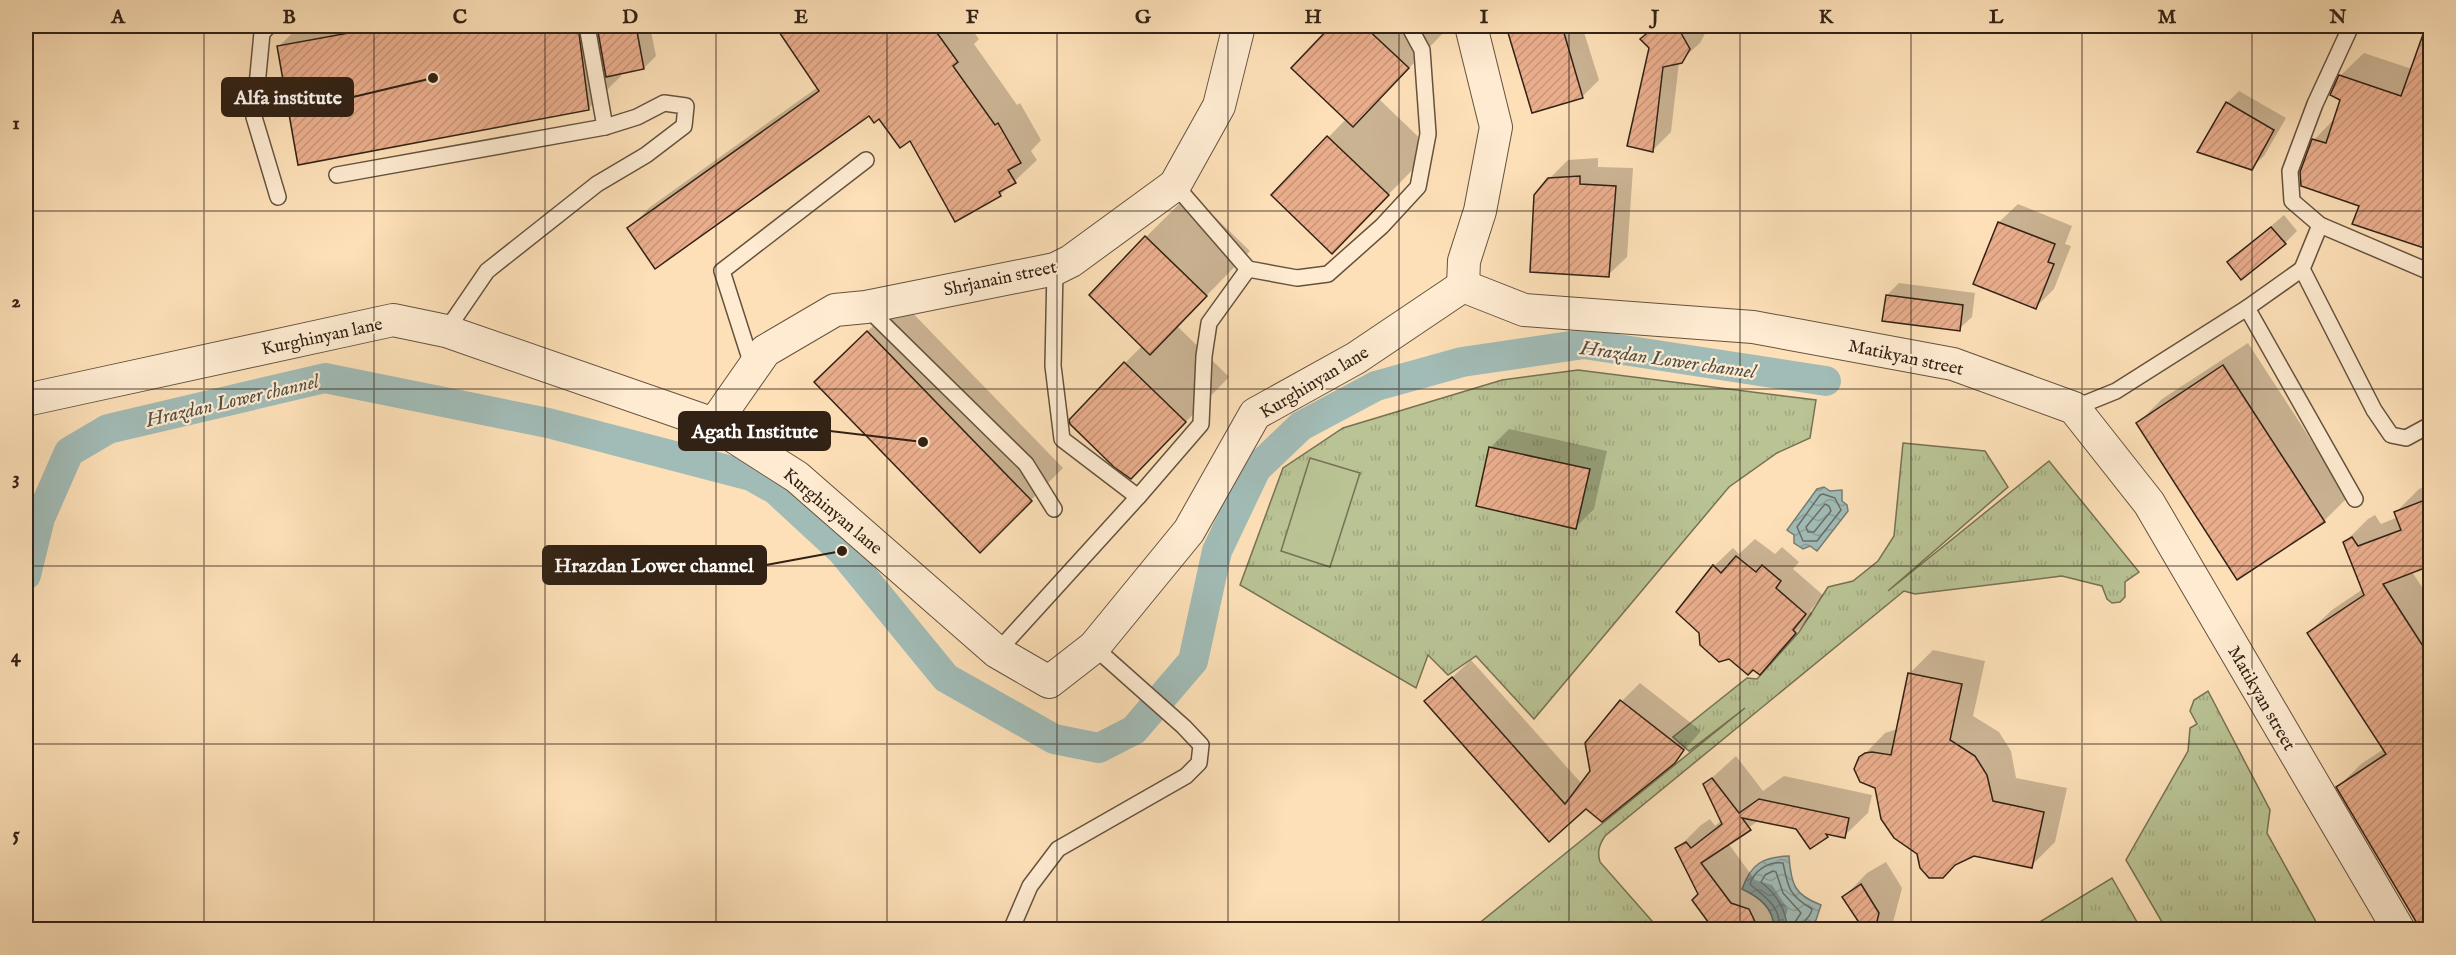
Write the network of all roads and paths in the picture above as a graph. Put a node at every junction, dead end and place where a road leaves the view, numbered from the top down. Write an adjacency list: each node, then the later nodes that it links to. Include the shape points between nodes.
1 (269, 26): 11 (lane, via 262,33 254,117)
2 (587, 26): 7 (lane)
3 (1239, 26): 10 (street, Shrjanain street, via 1219,106)
4 (1409, 26): 14 (lane, via 1422,50 1428,134 1418,187 1382,226 1328,274 1297,278)
5 (1471, 26): 17 (street, via 1496,127 1480,211 1464,261)
6 (2351, 26): 12 (lane, via 2290,171 2292,201)
7 (605, 127): 9 (lane); 20 (lane, via 664,103 686,106 684,126 646,155 597,184 487,272)
8 (866, 160): 21 (lane, via 723,271)
9 (337, 175)
10 (1175, 185): 13 (street, Shrjanain street); 14 (lane)
11 (278, 197)
12 (2320, 225): 15 (lane); 16 (lane)
13 (1055, 269): 18 (street, Shrjanain street); 26 (lane, via 1053,366 1062,439)
14 (1248, 269): 26 (lane, via 1209,323 1201,424)
15 (2302, 269): 19 (lane); 25 (lane, via 2374,410 2391,435 2406,438)
16 (2430, 272)
17 (1463, 286): 23 (street, Matikyan street, via 1524,310 1753,327 1953,364); 29 (street, Kurghinyan lane, via 1356,358 1255,414 1189,531)
18 (866, 307): 21 (street, Shrjanain street, via 835,310 765,351); 28 (lane, via 1026,464)
19 (2247, 308): 23 (lane, via 2115,391); 27 (lane)
20 (446, 331): 22 (street, Kurghinyan lane, via 393,320); 24 (street, Kurghinyan lane)
21 (753, 368): 24 (street, Shrjanain street)
22 (26, 400)
23 (2074, 408): 32 (street, Matikyan street, via 2149,502)
24 (714, 424): 30 (street, Kurghinyan lane, via 797,477)
25 (2430, 425)
26 (1138, 497): 30 (lane)
27 (2355, 499)
28 (1053, 509)
29 (1094, 647): 30 (street, Kurghinyan lane, via 1049,682); 31 (lane, via 1201,745 1199,763 1186,776 1058,849 1029,886)
30 (997, 652)
31 (1011, 930)
32 (2399, 930)

